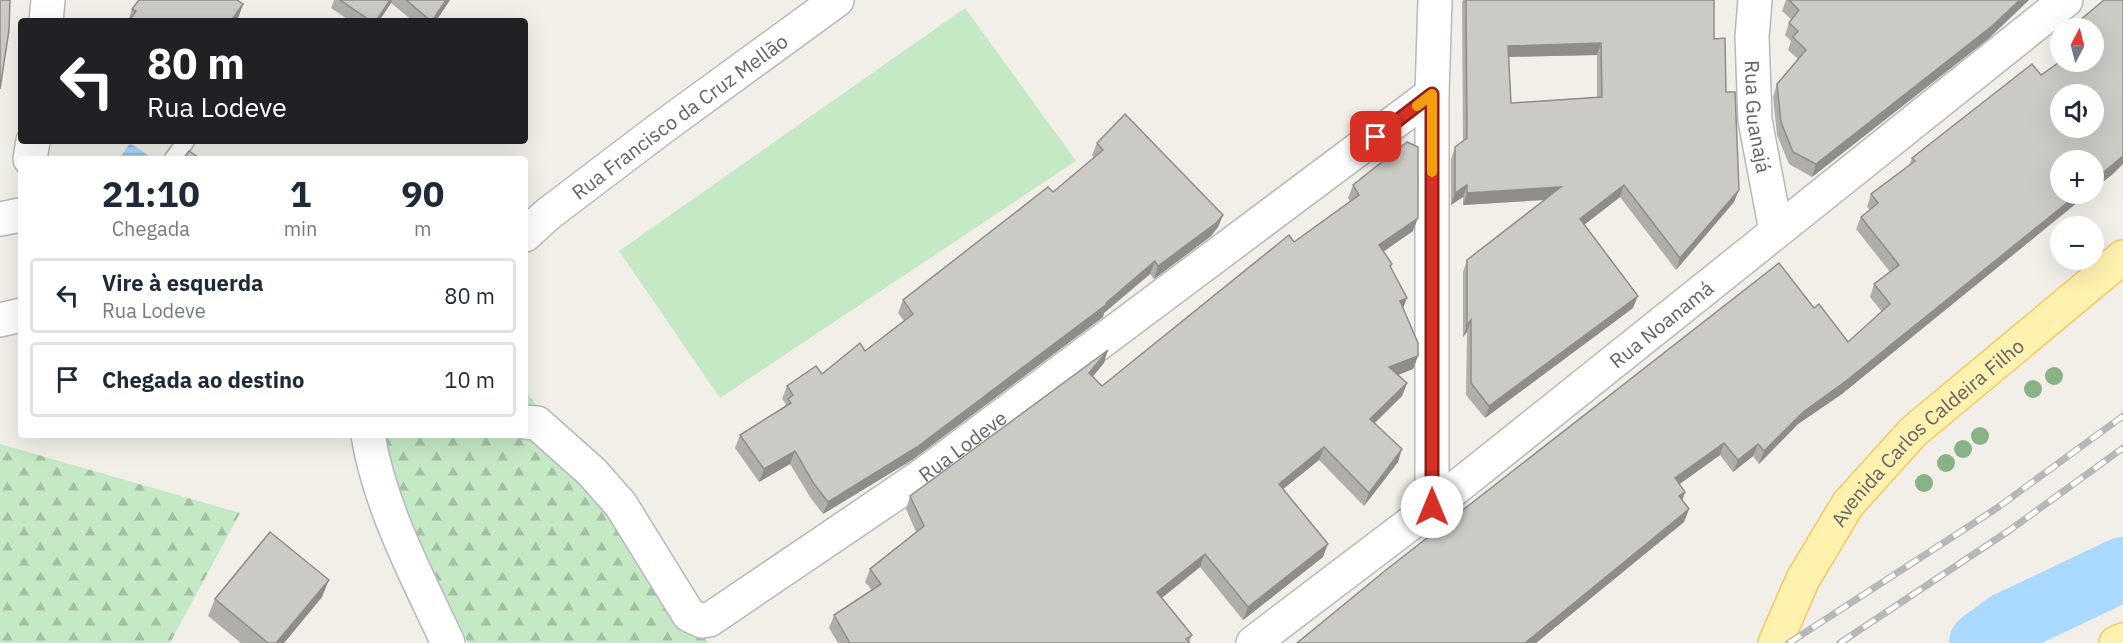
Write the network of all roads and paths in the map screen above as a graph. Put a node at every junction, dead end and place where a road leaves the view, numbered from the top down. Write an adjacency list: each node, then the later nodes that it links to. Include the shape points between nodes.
1 (48, 0): 6 (street)
2 (837, 0): 11 (street, Rua Francisco da Cruz Mellão, via 660,129)
3 (1435, 0): 7 (street)
4 (1755, 0): 10 (street, Rua Guanajá, via 1755,120)
5 (2066, 0): 10 (street, Rua Noanamá)
6 (46, 18)
7 (1432, 94): 15 (street, Rua Lodeve, via 923,475 709,620 689,615 621,505 592,472 537,423); 17 (street)
8 (18, 215): 9 (street)
9 (0, 219)
10 (1776, 231): 17 (street, Rua Noanamá)
11 (528, 232)
12 (2123, 257): 21 (main road, Avenida Carlos Caldeira Filho, via 1913,432 1848,504 1803,579)
13 (18, 316): 14 (street)
14 (0, 320)
15 (528, 422)
16 (368, 438): 19 (street, via 372,462 401,540)
17 (1432, 507): 20 (street, Rua Noanamá)
18 (2123, 640): 22 (main road)
19 (448, 643)
20 (1253, 643)
21 (1775, 643)
22 (2116, 643)

